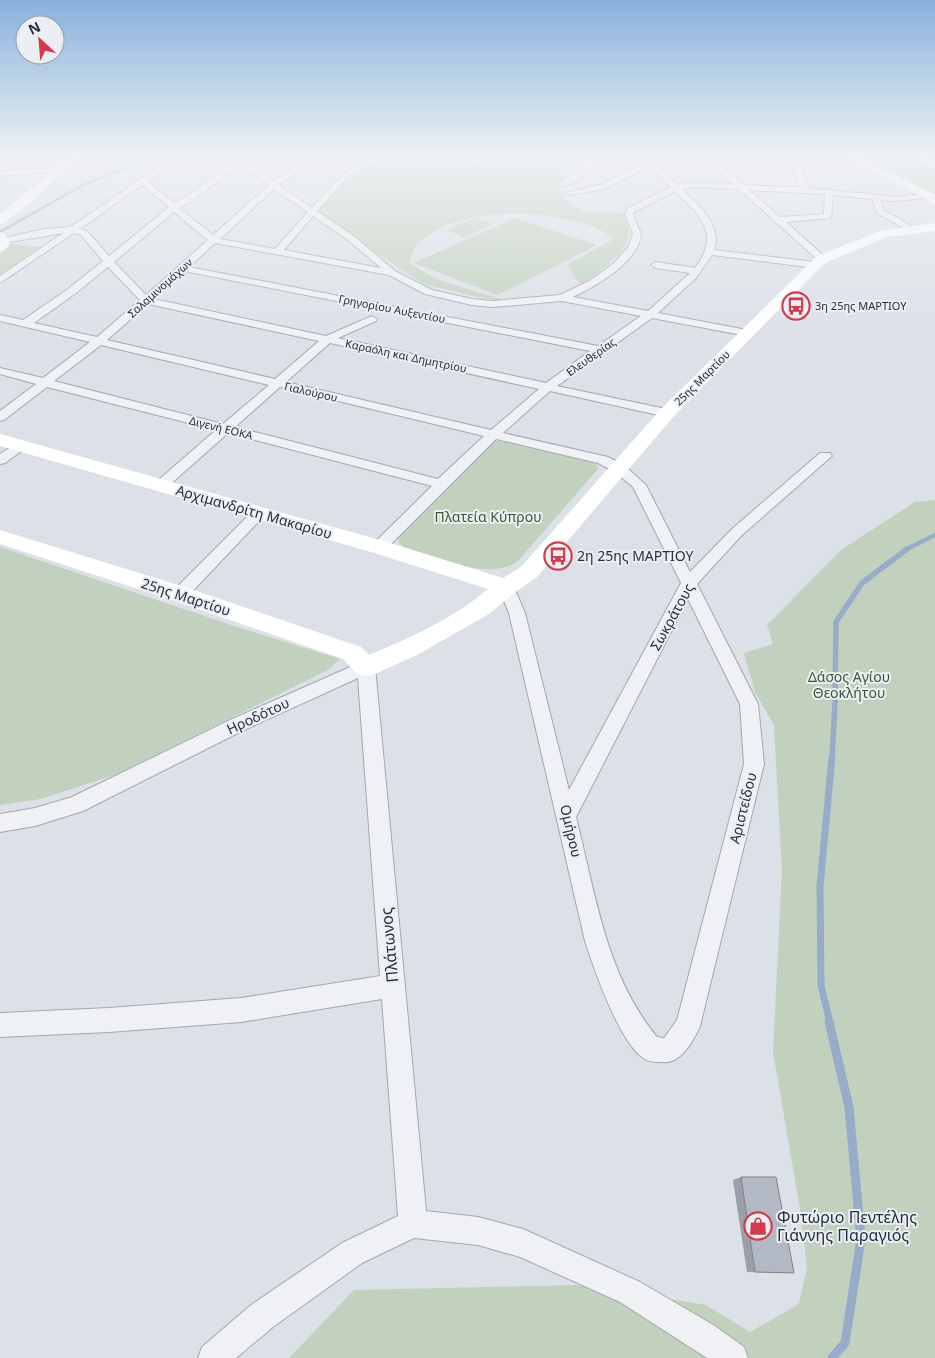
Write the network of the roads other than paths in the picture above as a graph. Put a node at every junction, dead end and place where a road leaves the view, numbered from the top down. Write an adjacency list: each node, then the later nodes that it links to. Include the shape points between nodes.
1 (90, 218): 13 (street)
2 (161, 218): 19 (street)
3 (187, 218): 15 (street)
4 (237, 218): 15 (street, Σαλαμινομάχων)
5 (306, 218): 17 (street)
6 (321, 218): 24 (street)
7 (631, 218): 28 (street, via 637,238 624,259 590,284)
8 (703, 218): 18 (street, Ελευθερίας, via 712,233)
9 (798, 218): 11 (street)
10 (892, 218): 14 (street)
11 (777, 220): 20 (street)
12 (935, 227): 14 (street, 25ης Μαρτίου)
13 (75, 229): 16 (street); 19 (street, via 84,232); 25 (street)
14 (910, 229): 20 (street, 25ης Μαρτίου, via 884,234)
15 (213, 240): 17 (street); 22 (street, Σαλαμινομάχων)
16 (1, 241)
17 (278, 251): 24 (street)
18 (709, 252): 20 (street); 23 (street, Ελευθερίας)
19 (109, 262): 29 (street); 33 (street)
20 (819, 262): 34 (street, 25ης Μαρτίου)
21 (656, 265): 23 (street)
22 (182, 268): 29 (street, Σαλαμινομάχων); 37 (street, Γρηγορίου Αυξεντίου)
23 (697, 271): 30 (street, Ελευθερίας)
24 (392, 273): 26 (street)
25 (0, 280)
26 (429, 292): 27 (street); 28 (street, via 492,304)
27 (415, 295)
28 (562, 298): 30 (street)
29 (145, 300): 35 (street, Καραόλη και Δημητρίου); 36 (street, Σαλαμινομάχων)
30 (652, 314): 34 (street); 37 (street, Ελευθερίας)
31 (0, 318): 33 (street, Γιαλούρου)
32 (372, 320): 35 (street)
33 (26, 324): 36 (street, Γιαλούρου)
34 (747, 332): 42 (street, 25ης Μαρτίου)
35 (328, 339): 40 (street); 41 (street, Καραόλη και Δημητρίου)
36 (99, 341): 39 (street, Σαλαμινομάχων); 40 (street, Γιαλούρου)
37 (601, 350): 41 (street, Ελευθερίας)
38 (0, 371): 39 (street, Διγενή ΕΟΚΑ)
39 (45, 383): 43 (street, Σαλαμινομάχων); 44 (street, Διγενή ΕΟΚΑ)
40 (277, 384): 44 (street); 45 (street, Γιαλούρου)
41 (548, 387): 42 (street, Καραόλη και Δημητρίου); 45 (street, Ελευθερίας)
42 (667, 413): 49 (street, 25ης Μαρτίου)
43 (0, 417)
44 (226, 429): 50 (street, Διγενή ΕΟΚΑ); 51 (street)
45 (492, 433): 49 (street, Γιαλούρου, via 603,460); 50 (street, Ελευθερίας)
46 (9, 443): 48 (street); 51 (street, Αρχιμανδρίτη Μακαρίου)
47 (825, 456): 55 (street, Σωκράτους, via 737,532)
48 (0, 460)
49 (620, 469): 55 (street, Αριστείδου, via 639,485); 56 (street, 25ης Μαρτίου, via 528,572)
50 (441, 484): 54 (street, Ελευθερίας)
51 (160, 486): 52 (street, Αρχιμανδρίτη Μακαρίου)
52 (258, 514): 54 (street, Αρχιμανδρίτη Μακαρίου); 57 (street)
53 (0, 537): 57 (street, 25ης Μαρτίου)
54 (379, 547): 56 (street, Αρχιμανδρίτη Μακαρίου)
55 (688, 584): 59 (street, Σωκράτους); 63 (street, Αριστείδου, via 749,704 754,764 688,1026)
56 (506, 587): 58 (street, Ηροδότου, via 481,608 408,649); 59 (street, Ομήρου, via 517,613)
57 (180, 594): 58 (street, 25ης Μαρτίου, via 352,653)
58 (366, 667): 60 (street, Ηροδότου, via 237,725 76,805); 61 (street, Πλάτωνος)
59 (567, 814): 63 (street, Ομήρου, via 596,941 607,974 639,1036 651,1049)
60 (0, 823)
61 (392, 986): 62 (street, via 240,1010); 64 (street, Πλάτωνος)
62 (0, 1025)
63 (669, 1051)
64 (413, 1224): 65 (street, via 352,1253 262,1316); 66 (street, via 478,1231 523,1243 630,1292)
65 (213, 1358)
66 (733, 1358)

